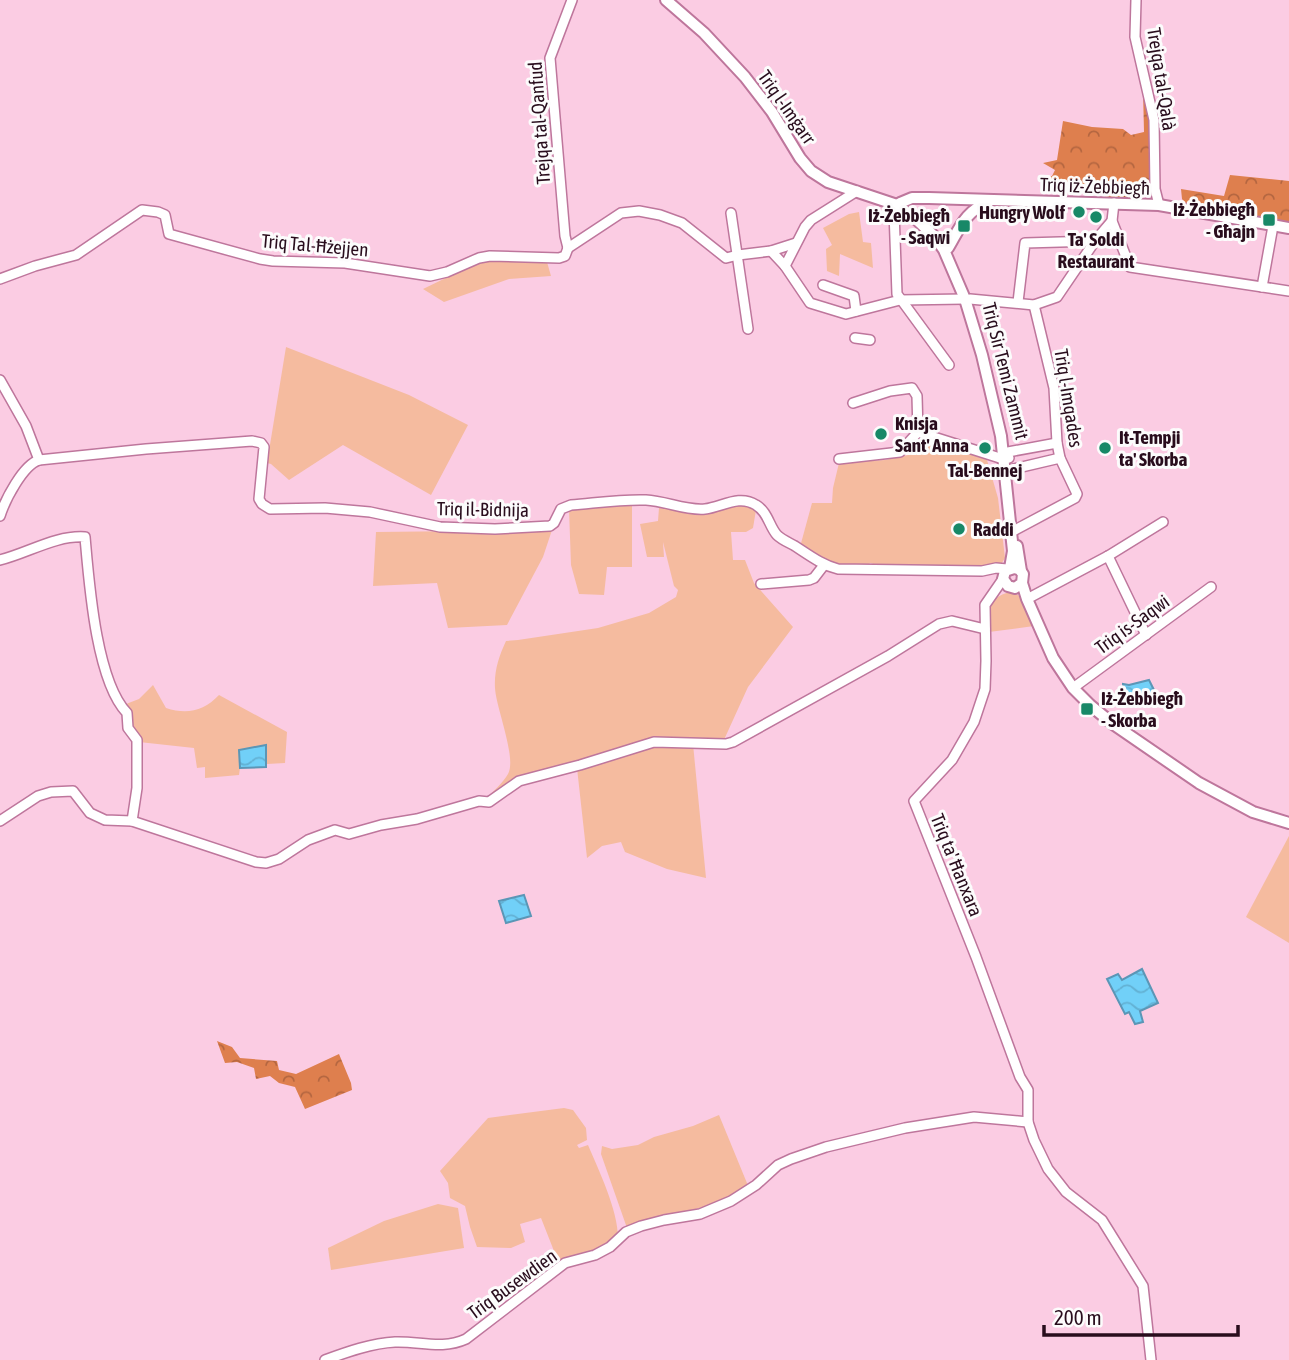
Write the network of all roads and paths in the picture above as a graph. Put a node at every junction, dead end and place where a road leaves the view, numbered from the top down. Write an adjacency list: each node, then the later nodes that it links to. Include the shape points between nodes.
1 (572, 0): 18 (street, Trejqa tal-Qanfud, via 550,58)
2 (666, 0): 5 (main road, Triq l-Imġarr, via 745,77 811,171)
3 (675, 0): 9 (main road, Triq l-Imġarr, via 749,73 815,167 829,177)
4 (1136, 0): 10 (street, Trejqa tal-Qalà, via 1135,37 1154,120)
5 (857, 191): 9 (main road, Triq l-Imġarr); 17 (street, via 811,220)
6 (961, 199): 7 (main road, Triq iż-Żebbiegħ); 9 (main road, Triq iż-Żebbiegħ, via 912,198); 12 (main road)
7 (993, 201): 8 (main road, Triq iż-Żebbiegħ); 12 (main road)
8 (1114, 203): 10 (main road, Triq iż-Żebbiegħ); 13 (street)
9 (899, 204): 19 (main road, Triq Sir Temi Zammit, via 929,226); 27 (main road, Triq Sir Temi Zammit, via 935,237); 28 (street, via 894,211)
10 (1159, 205): 14 (main road, Triq iż-Żebbiegħ)
11 (731, 213): 21 (street)
12 (968, 214): 19 (main road)
13 (1111, 220): 16 (street); 25 (street, via 1130,267)
14 (1273, 226): 15 (main road, Triq iż-Żebbiegħ); 25 (street)
15 (1289, 228)
16 (1095, 241): 29 (street, via 1025,243); 30 (street, via 1057,297)
17 (796, 243): 20 (street); 22 (street)
18 (568, 248): 21 (street, via 621,213 639,211 682,223 726,258); 23 (street, Triq Tal-Ħżejjen, via 559,258 490,256 430,276 345,262 260,259 169,234 164,215 142,210 76,254)
19 (948, 248): 27 (main road, Triq Sir Temi Zammit, via 963,278)
20 (771, 251): 21 (street); 22 (street)
21 (738, 255): 32 (street)
22 (785, 266): 31 (street, via 810,303 846,314)
23 (0, 279)
24 (823, 285): 31 (street, via 854,296)
25 (1262, 287): 26 (street)
26 (1289, 291)
27 (967, 299): 28 (street); 29 (street); 43 (main road, Triq Sir Temi Zammit, via 992,379)
28 (900, 300): 31 (street); 35 (street)
29 (1018, 302): 30 (street)
30 (1034, 304): 39 (street, Triq l-Imqades, via 1054,388)
31 (856, 311)
32 (748, 329)
33 (855, 338): 34 (street)
34 (870, 340)
35 (949, 365)
36 (0, 380): 42 (street, via 26,426)
37 (853, 403): 38 (street, via 912,388 917,396)
38 (918, 432): 41 (street, via 900,453); 43 (street)
39 (1057, 443): 40 (street, Triq l-Imqades); 43 (street)
40 (1060, 458): 43 (street); 46 (street, Triq l-Imqades, via 1075,498)
41 (839, 459)
42 (38, 460): 44 (street, via 30,463 6,498); 49 (street, Triq il-Bidnija, via 257,442 264,447 259,499 266,507 370,512 451,528 548,527 566,506 648,500 701,510 744,501 761,508 780,538)
43 (1007, 460): 46 (main road, Triq Sir Temi Zammit); 50 (main road, Triq Sir Temi Zammit)
44 (0, 516)
45 (1163, 522): 47 (street)
46 (1015, 530): 50 (main road, Triq Sir Temi Zammit)
47 (1108, 556): 53 (street); 55 (street)
48 (0, 560): 58 (street, via 58,540 85,537 90,596 103,661 110,685 127,713 128,728 137,740)
49 (824, 565): 50 (street, Triq il-Bidnija, via 844,570 982,571); 51 (street, via 809,580)
50 (1012, 578): 53 (main road, Triq Sir Temi Zammit); 54 (street, Triq ta' Ħanxara, via 992,593 985,605)
51 (761, 584)
52 (1211, 587): 55 (street, Triq is-Saqwi)
53 (1027, 599): 56 (main road, Triq Sir Temi Zammit, via 1053,658)
54 (985, 629): 58 (street, via 952,621 939,624 733,742 654,742 519,781 489,802 349,834 335,830 266,863); 60 (street, Triq ta' Ħanxara, via 985,689 974,722 952,760 914,802 1028,1090)
55 (1146, 635): 56 (street, Triq is-Saqwi)
56 (1073, 688): 59 (main road, Triq Sir Temi Zammit, via 1113,724 1199,783 1253,812)
57 (0, 821): 58 (street, via 38,796 73,791 90,813 105,820)
58 (132, 821)
59 (1289, 823)
60 (1028, 1122): 61 (street, Triq Busewdien, via 974,1117 905,1128 790,1158 731,1201 641,1226 594,1255 565,1263 457,1344 383,1343); 62 (street, via 1051,1174 1102,1220 1143,1286)
61 (325, 1360)
62 (1151, 1360)

